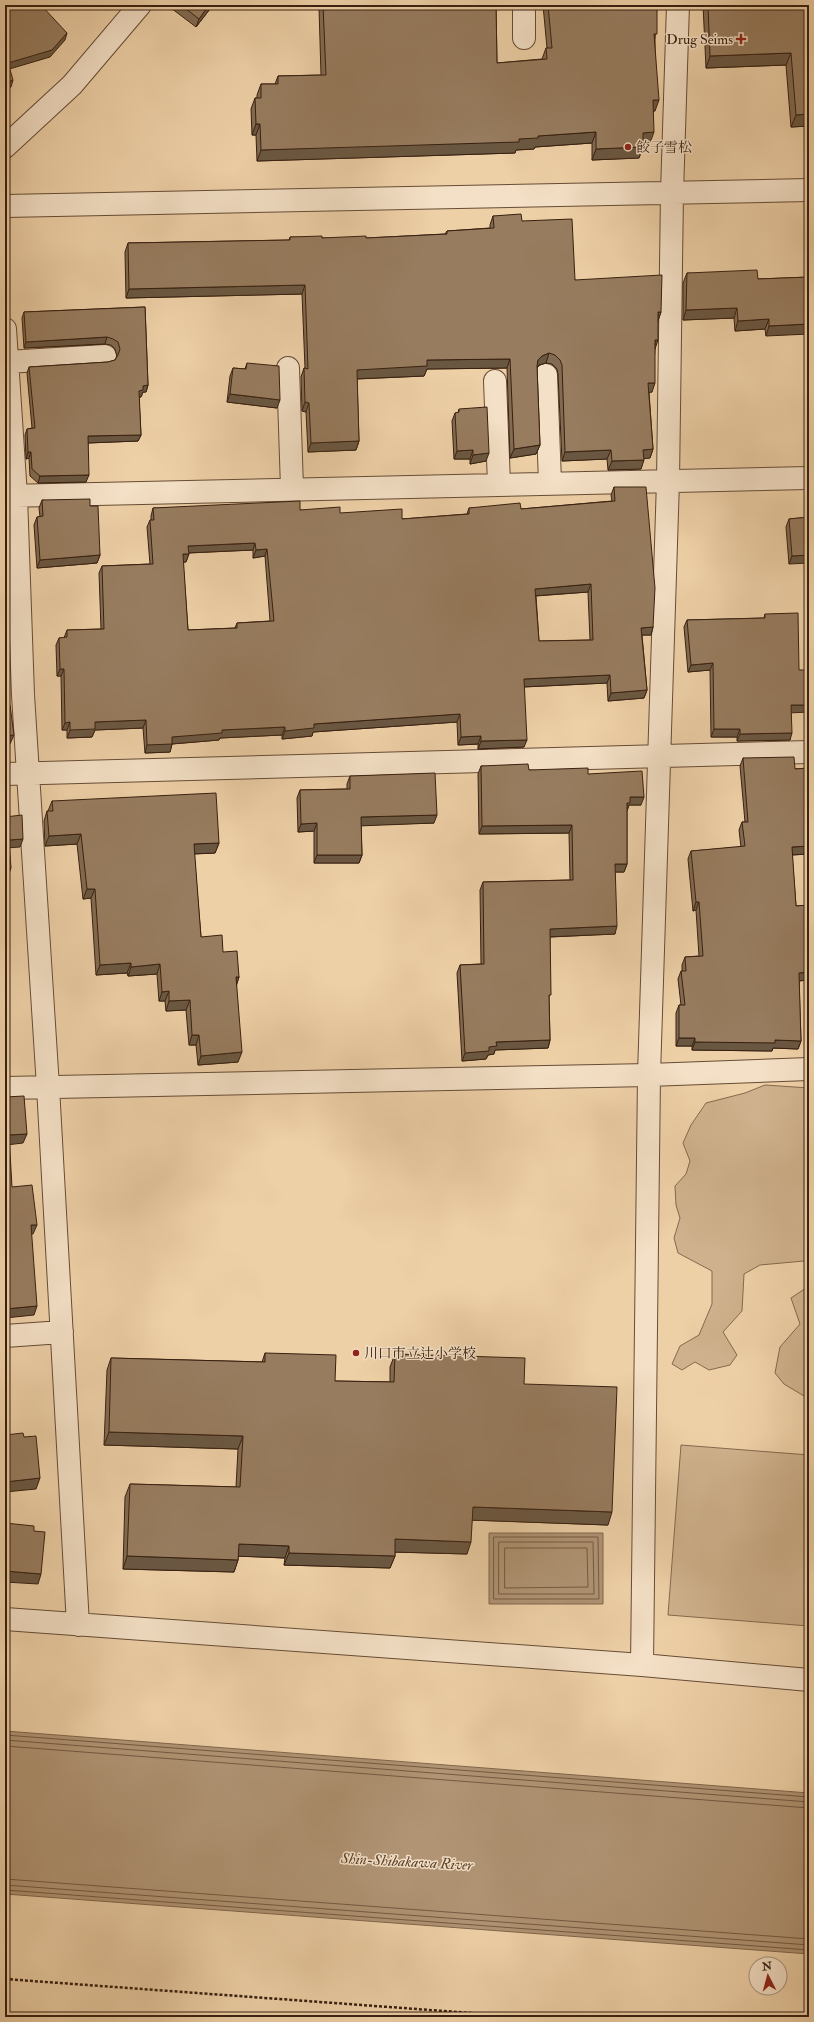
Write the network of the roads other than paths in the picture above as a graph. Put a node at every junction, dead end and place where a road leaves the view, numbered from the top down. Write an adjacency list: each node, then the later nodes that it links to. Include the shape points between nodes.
1 (140, 5): 5 (street, via 72,85)
2 (524, 5): 4 (street)
3 (678, 5): 7 (street)
4 (524, 38)
5 (5, 147)
6 (809, 190): 7 (street)
7 (672, 194): 8 (street); 16 (street)
8 (5, 206)
9 (5, 329): 11 (street)
10 (105, 356): 11 (street)
11 (7, 362): 20 (street)
12 (288, 368): 19 (street)
13 (546, 375): 17 (street)
14 (496, 381): 18 (street)
15 (809, 478): 16 (street)
16 (668, 481): 17 (street); 23 (street)
17 (550, 482): 18 (street)
18 (499, 484): 19 (street)
19 (292, 488): 20 (street)
20 (10, 496): 21 (street)
21 (14, 696): 24 (street)
22 (809, 752): 23 (street)
23 (660, 756): 24 (street); 27 (street)
24 (28, 773): 25 (street); 28 (street)
25 (5, 774)
26 (809, 1070): 27 (street)
27 (650, 1075): 28 (street); 34 (street)
28 (48, 1087): 29 (street); 30 (street)
29 (5, 1088)
30 (62, 1332): 31 (street); 33 (street)
31 (5, 1336)
32 (5, 1619): 33 (street)
33 (78, 1625): 34 (street)
34 (642, 1665): 35 (street)
35 (809, 1680)

